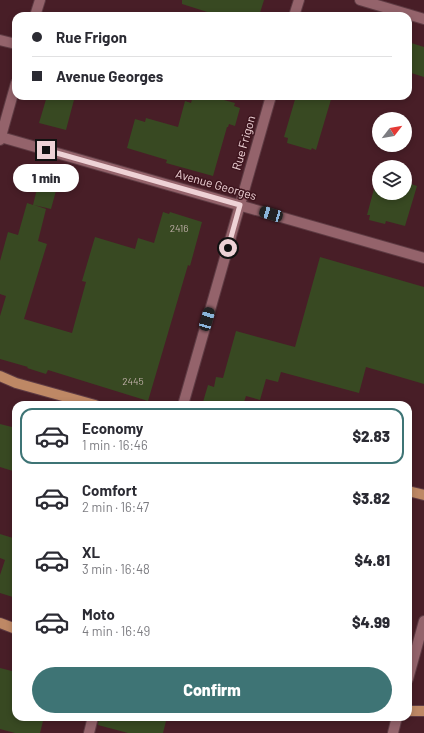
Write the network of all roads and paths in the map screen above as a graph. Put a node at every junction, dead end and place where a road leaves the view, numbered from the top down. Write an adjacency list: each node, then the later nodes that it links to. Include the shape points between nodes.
1 (40, 0): 4 (street)
2 (299, 0): 5 (street)
3 (360, 0): 6 (street)
4 (36, 12)
5 (295, 12)
6 (400, 12)
7 (412, 15): 8 (street)
8 (424, 19)
9 (0, 40): 10 (street)
10 (12, 43)
11 (12, 98): 13 (street)
12 (270, 100): 14 (street, Rue Frigon)
13 (0, 138): 14 (street, Avenue Georges)
14 (240, 205): 15 (street, Avenue Georges); 18 (street, Rue Frigon)
15 (424, 258)
16 (0, 376): 17 (main road)
17 (81, 401)
18 (184, 401)
19 (412, 492): 20 (main road)
20 (424, 496)
21 (424, 621): 24 (street)
22 (0, 623): 23 (main road)
23 (12, 628)
24 (412, 664)
25 (412, 711): 26 (main road)
26 (424, 711)
27 (92, 721): 29 (street)
28 (397, 721): 30 (street)
29 (89, 733)
30 (393, 733)

